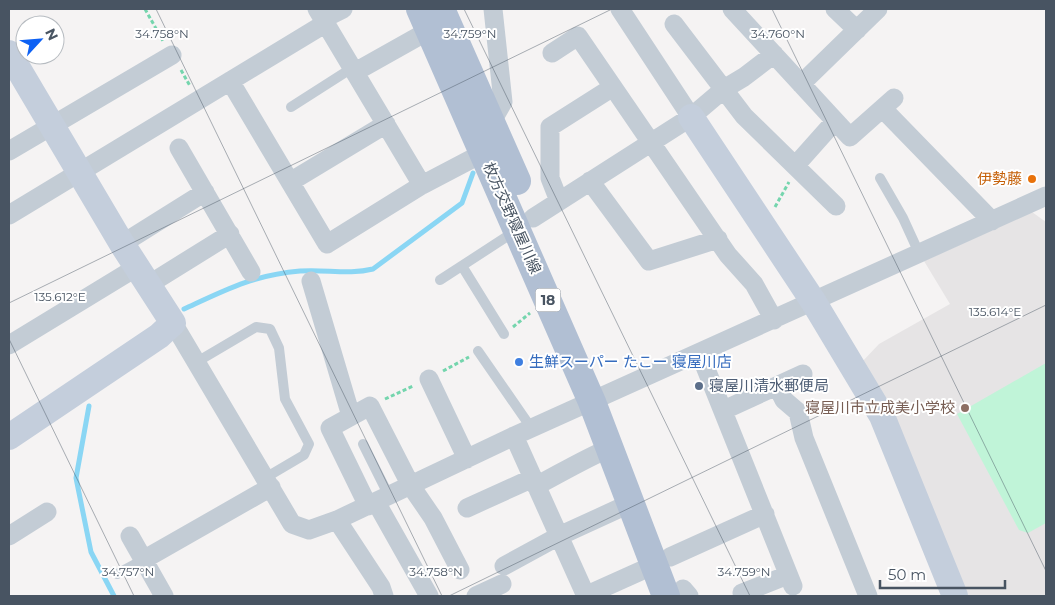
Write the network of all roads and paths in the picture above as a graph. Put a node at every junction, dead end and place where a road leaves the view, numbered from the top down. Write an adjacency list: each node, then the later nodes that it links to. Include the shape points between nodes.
1 (343, 9): 8 (street)
2 (493, 9): 24 (street, via 504,102)
3 (620, 9): 22 (street)
4 (732, 9): 13 (street)
5 (835, 9): 10 (street)
6 (878, 9): 10 (street)
7 (430, 16): 15 (street); 24 (main road, 枚方交野寝屋川線 / 18); 30 (main road, 枚方交野寝屋川線 / 18)
8 (322, 17): 15 (street); 16 (street)
9 (674, 24): 20 (street)
10 (857, 30): 18 (street)
11 (9, 53): 17 (street)
12 (552, 53): 19 (street, via 578,36)
13 (774, 54): 18 (street); 20 (street)
14 (172, 55): 26 (street)
15 (354, 70): 21 (lane); 25 (street)
16 (230, 81): 32 (street); 35 (street)
17 (16, 83): 26 (street)
18 (801, 84): 23 (street)
19 (613, 87): 27 (street); 39 (street, via 550,128 550,178)
20 (724, 89): 22 (street); 31 (street, via 744,116)
21 (290, 107)
22 (691, 118): 27 (street); 54 (street)
23 (835, 121): 31 (street); 43 (street, via 850,138 888,103)
24 (491, 123): 44 (main road, 枚方交野寝屋川線 / 18)
25 (386, 124): 35 (street); 36 (street)
26 (51, 125): 29 (street); 32 (street)
27 (652, 141): 34 (street); 46 (street)
28 (179, 148): 37 (street)
29 (9, 150)
30 (483, 153): 36 (street); 44 (main road, 枚方交野寝屋川線 / 18)
31 (797, 168): 40 (street); 41 (path)
32 (80, 173): 42 (street); 47 (street)
33 (880, 178): 48 (lane)
34 (590, 181): 39 (street); 46 (street, via 649,261)
35 (290, 182): 36 (street, via 327,244)
36 (422, 186)
37 (205, 192): 45 (street); 47 (street)
38 (1046, 196): 43 (street)
39 (559, 201): 44 (street)
40 (836, 206)
41 (775, 209)
42 (9, 215)
43 (992, 221): 48 (street)
44 (525, 224): 49 (lane); 66 (main road, 枚方交野寝屋川線 / 18)
45 (230, 234): 50 (street); 51 (street)
46 (718, 240): 56 (street, via 754,284)
47 (122, 244): 51 (street)
48 (919, 253): 54 (street)
49 (462, 266): 52 (lane); 58 (lane)
50 (251, 272)
51 (142, 276): 57 (street); 59 (street)
52 (440, 280)
53 (311, 281): 69 (street)
54 (813, 301): 56 (street); 100 (street, via 882,416)
55 (536, 308): 58 (path)
56 (774, 320): 61 (street)
57 (173, 323): 62 (street); 72 (street, via 159,336)
58 (504, 334)
59 (9, 345)
60 (478, 351): 64 (path); 70 (lane)
61 (700, 354): 66 (street); 68 (street)
62 (195, 363): 76 (street); 76 (lane, via 256,327 270,329 279,348 284,399 309,444 304,455)
63 (803, 374): 65 (street)
64 (429, 379): 67 (path); 75 (street)
65 (777, 386): 68 (street); 99 (street, via 784,400 798,412 804,438)
66 (600, 399): 70 (street); 74 (main road, 枚方交野寝屋川線 / 18); 89 (main road, 枚方交野寝屋川線 / 18)
67 (370, 406): 69 (street); 78 (street)
68 (724, 410): 83 (street)
69 (351, 416): 79 (street, via 330,428)
70 (532, 429): 71 (street)
71 (514, 436): 75 (street); 77 (street)
72 (9, 437)
73 (363, 444): 79 (lane)
74 (610, 448): 77 (street, via 568,470); 80 (main road, 枚方交野寝屋川線 / 18)
75 (467, 459): 78 (street)
76 (268, 482): 84 (street, via 292,524 309,530); 88 (street)
77 (535, 482): 81 (street); 87 (street)
78 (411, 486): 79 (street); 90 (street, via 433,518)
79 (377, 501): 84 (street); 95 (street)
80 (631, 503): 87 (street); 89 (main road, 枚方交野寝屋川線 / 18)
81 (467, 508)
82 (47, 512): 85 (street)
83 (765, 514): 89 (street); 98 (street, via 791,580 742,593)
84 (337, 520): 94 (street)
85 (9, 536)
86 (130, 536): 88 (street)
87 (559, 536): 96 (street); 97 (street)
88 (144, 560): 91 (lane); 93 (street)
89 (662, 561): 92 (main road, 枚方交野寝屋川線 / 18); 97 (street)
90 (460, 570)
91 (117, 574)
92 (681, 594)
93 (164, 596)
94 (384, 596)
95 (429, 596)
96 (476, 596)
97 (586, 596)
98 (744, 596)
99 (868, 596)
100 (955, 596)

